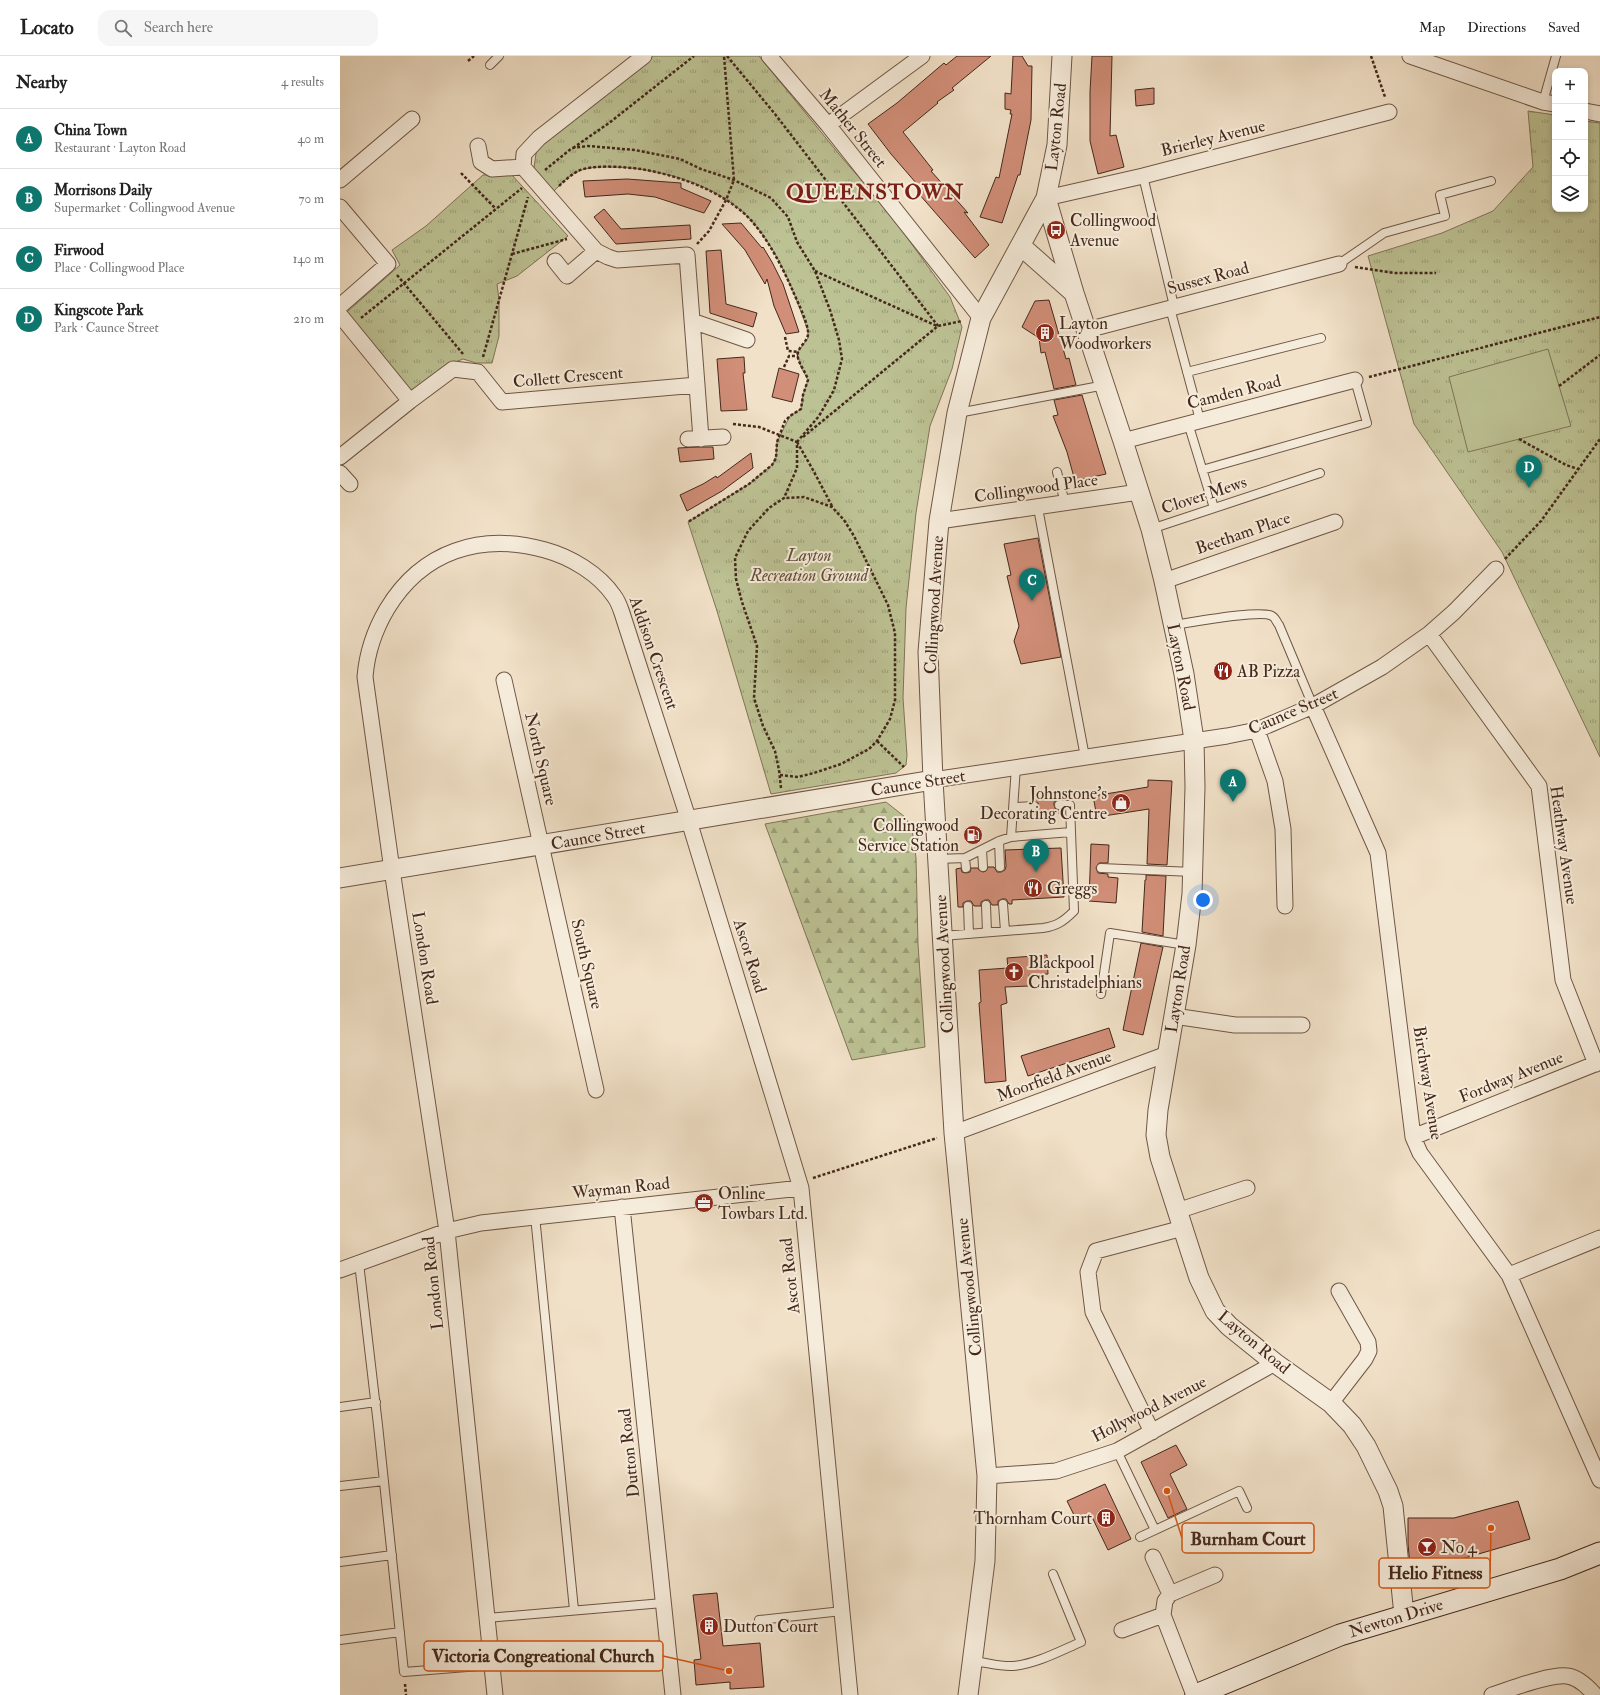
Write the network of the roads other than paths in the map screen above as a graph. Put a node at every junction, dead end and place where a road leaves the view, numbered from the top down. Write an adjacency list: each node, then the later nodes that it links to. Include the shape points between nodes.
1 (499, 56): 8 (lane)
2 (644, 56): 16 (street, via 539,138 524,154)
3 (769, 56): 14 (street, Mather Street)
4 (922, 56): 14 (street)
5 (1062, 56): 20 (street, Layton Road, via 1057,145)
6 (1410, 56): 9 (street)
7 (1556, 56): 9 (lane)
8 (490, 65)
9 (1549, 103)
10 (1389, 112): 17 (street, Brierley Avenue)
11 (1588, 112): 12 (street)
12 (1600, 114)
13 (412, 118): 18 (street)
14 (828, 125): 30 (street, Mather Street)
15 (478, 146): 16 (street, via 481,162 492,169)
16 (523, 167): 23 (street)
17 (1143, 176): 20 (street, Brierley Avenue); 28 (lane)
18 (340, 180)
19 (1491, 181): 25 (lane, via 1440,195 1446,216 1384,233)
20 (1046, 198): 22 (street, Layton Road); 26 (street, Layton Road)
21 (340, 207): 27 (street, via 388,264)
22 (1021, 246): 26 (street, Layton Road); 30 (street, Collingwood Avenue)
23 (596, 251): 24 (street, via 567,276); 31 (street, via 617,260 688,255)
24 (555, 261)
25 (1338, 264): 28 (street, Sussex Road)
26 (1074, 293): 32 (street, Layton Road)
27 (340, 306)
28 (1172, 307): 32 (street, Sussex Road); 35 (lane)
29 (340, 315): 39 (street)
30 (981, 318): 40 (street, Collingwood Avenue)
31 (692, 321): 34 (street); 37 (street)
32 (1087, 330): 38 (street, Layton Road)
33 (1321, 338): 35 (lane)
34 (747, 341)
35 (1186, 372): 41 (lane)
36 (1355, 380): 41 (street, Camden Road); 45 (lane, via 1367,423)
37 (697, 385): 39 (street, Collett Crescent, via 502,402 478,372 453,369); 42 (street, via 695,439)
38 (1105, 385): 40 (lane); 43 (street, Layton Road)
39 (410, 401): 44 (street)
40 (957, 413): 52 (street, Collingwood Avenue)
41 (1194, 422): 43 (street, Camden Road); 45 (lane)
42 (727, 431)
43 (1124, 441): 48 (street, Layton Road)
44 (340, 457)
45 (1202, 470): 51 (lane)
46 (1057, 472): 49 (lane)
47 (1320, 473): 51 (lane, Clover Mews)
48 (1139, 492): 49 (street, Collingwood Place); 54 (street, Layton Road)
49 (1065, 503): 50 (street, Collingwood Place)
50 (1038, 508): 52 (street, Collingwood Place); 63 (lane)
51 (1214, 508): 54 (lane, Clover Mews)
52 (939, 521): 65 (street, Collingwood Avenue, via 928,652)
53 (1335, 522): 56 (street, Beetham Place)
54 (1151, 529): 56 (street, Layton Road)
55 (1496, 569): 58 (street, Caunce Street)
56 (1164, 581): 57 (street, Layton Road)
57 (1173, 625): 60 (lane, via 1253,614 1272,616 1279,625); 62 (street, Layton Road, via 1184,674)
58 (1429, 634): 60 (street, Caunce Street, via 1382,667); 97 (street, Heathway Avenue, via 1539,786 1563,980)
59 (504, 680): 73 (street, North Square)
60 (1314, 706): 61 (street, Caunce Street); 100 (street, Birchway Avenue, via 1378,853)
61 (1257, 730): 62 (street, Caunce Street); 87 (street, via 1275,781 1283,829)
62 (1194, 740): 63 (street, Caunce Street); 82 (street, Layton Road)
63 (1085, 757): 64 (street, Caunce Street)
64 (1016, 767): 65 (street, Caunce Street); 68 (lane)
65 (926, 782): 69 (street, Caunce Street); 76 (street, Collingwood Avenue)
66 (1059, 805): 70 (lane, via 1070,805)
67 (1034, 806): 68 (lane)
68 (1014, 807): 71 (lane)
69 (689, 821): 73 (street, Caunce Street); 81 (street, Addison Crescent, via 615,597 603,583 573,560 554,553 515,544 494,543 474,546 434,560 404,585 381,618 366,658 365,677); 101 (street, Ascot Road)
70 (1071, 832): 71 (lane); 88 (lane, via 1074,911 1063,922 1052,926)
71 (1011, 837): 72 (lane)
72 (999, 841): 74 (lane); 77 (lane)
73 (541, 846): 81 (street, Caunce Street); 98 (street, South Square)
74 (982, 850): 75 (lane); 79 (lane)
75 (965, 858): 76 (lane); 78 (lane)
76 (938, 859): 91 (street, Collingwood Avenue)
77 (1000, 867)
78 (966, 868)
79 (984, 868)
80 (1101, 868): 82 (lane)
81 (392, 870): 83 (street, Caunce Street); 106 (street, London Road)
82 (1193, 872): 92 (street, Layton Road)
83 (340, 878)
84 (1003, 904): 88 (lane)
85 (986, 905): 89 (lane)
86 (968, 906): 90 (lane)
87 (1285, 906)
88 (1005, 931): 89 (lane)
89 (987, 932): 90 (lane)
90 (969, 934): 91 (lane)
91 (942, 936): 99 (street, Collingwood Avenue)
92 (1186, 945): 93 (lane, via 1110,933); 94 (street, Layton Road)
93 (1101, 994)
94 (1174, 1016): 95 (street, via 1235,1025); 96 (street, Layton Road)
95 (1302, 1025)
96 (1167, 1054): 99 (street, Moorfield Avenue); 105 (street, Layton Road, via 1156,1135 1160,1157)
97 (1598, 1063): 100 (street, Fordway Avenue)
98 (596, 1090)
99 (954, 1133): 118 (street, Collingwood Avenue)
100 (1414, 1137): 110 (street, Birchway Avenue, via 1420,1153)
101 (800, 1186): 103 (street, Wayman Road); 134 (street, Ascot Road)
102 (1247, 1188): 105 (street)
103 (622, 1207): 104 (street, Wayman Road); 132 (street, Dutton Road)
104 (535, 1216): 106 (street, Wayman Road, via 481,1223); 133 (lane)
105 (1180, 1220): 112 (street, Layton Road, via 1199,1278 1215,1311 1229,1326); 116 (street, via 1096,1251 1088,1272 1093,1312)
106 (447, 1231): 108 (street, Wayman Road); 137 (street, London Road)
107 (1600, 1238): 110 (street)
108 (359, 1263): 109 (street, Wayman Road); 113 (lane)
109 (340, 1270)
110 (1509, 1275): 119 (street, Birchway Avenue)
111 (1339, 1291): 114 (street, via 1368,1342 1369,1351)
112 (1275, 1363): 114 (street, Layton Road); 116 (street, Hollywood Avenue)
113 (376, 1402): 115 (lane); 120 (lane)
114 (1331, 1403): 136 (street, Layton Road, via 1352,1425 1366,1446 1388,1491 1393,1506)
115 (340, 1407)
116 (1152, 1432): 117 (street, Hollywood Avenue)
117 (1117, 1451): 118 (street, Hollywood Avenue, via 1056,1470); 123 (lane)
118 (987, 1476): 142 (street, Collingwood Avenue, via 985,1562)
119 (1600, 1480)
120 (384, 1481): 121 (lane); 126 (lane)
121 (340, 1486)
122 (1248, 1508): 123 (lane, via 1239,1491)
123 (1154, 1530): 124 (lane)
124 (1140, 1537)
125 (1600, 1554): 136 (main road, Newton Drive, via 1553,1572)
126 (392, 1555): 128 (lane); 140 (lane)
127 (1153, 1557): 131 (street)
128 (340, 1562)
129 (1053, 1574): 142 (lane, via 1081,1642 1032,1662 1012,1666)
130 (1215, 1575): 131 (street)
131 (1170, 1594): 135 (street, via 1165,1601)
132 (663, 1603): 133 (lane); 145 (street, Dutton Road)
133 (574, 1610): 137 (lane)
134 (842, 1611): 138 (lane); 146 (street, Ascot Road)
135 (1163, 1615): 139 (street); 148 (street)
136 (1404, 1615): 148 (main road, Newton Drive, via 1321,1642)
137 (487, 1618): 143 (street, London Road)
138 (759, 1620)
139 (1122, 1630)
140 (400, 1632): 141 (lane); 143 (lane, via 404,1672)
141 (340, 1640)
142 (972, 1661): 147 (street, Collingwood Avenue)
143 (492, 1665): 144 (street, London Road)
144 (495, 1695)
145 (673, 1695)
146 (850, 1695)
147 (968, 1695)
148 (1195, 1695)
149 (1492, 1695): 150 (street, via 1551,1677 1568,1676 1582,1683)
150 (1595, 1695)

